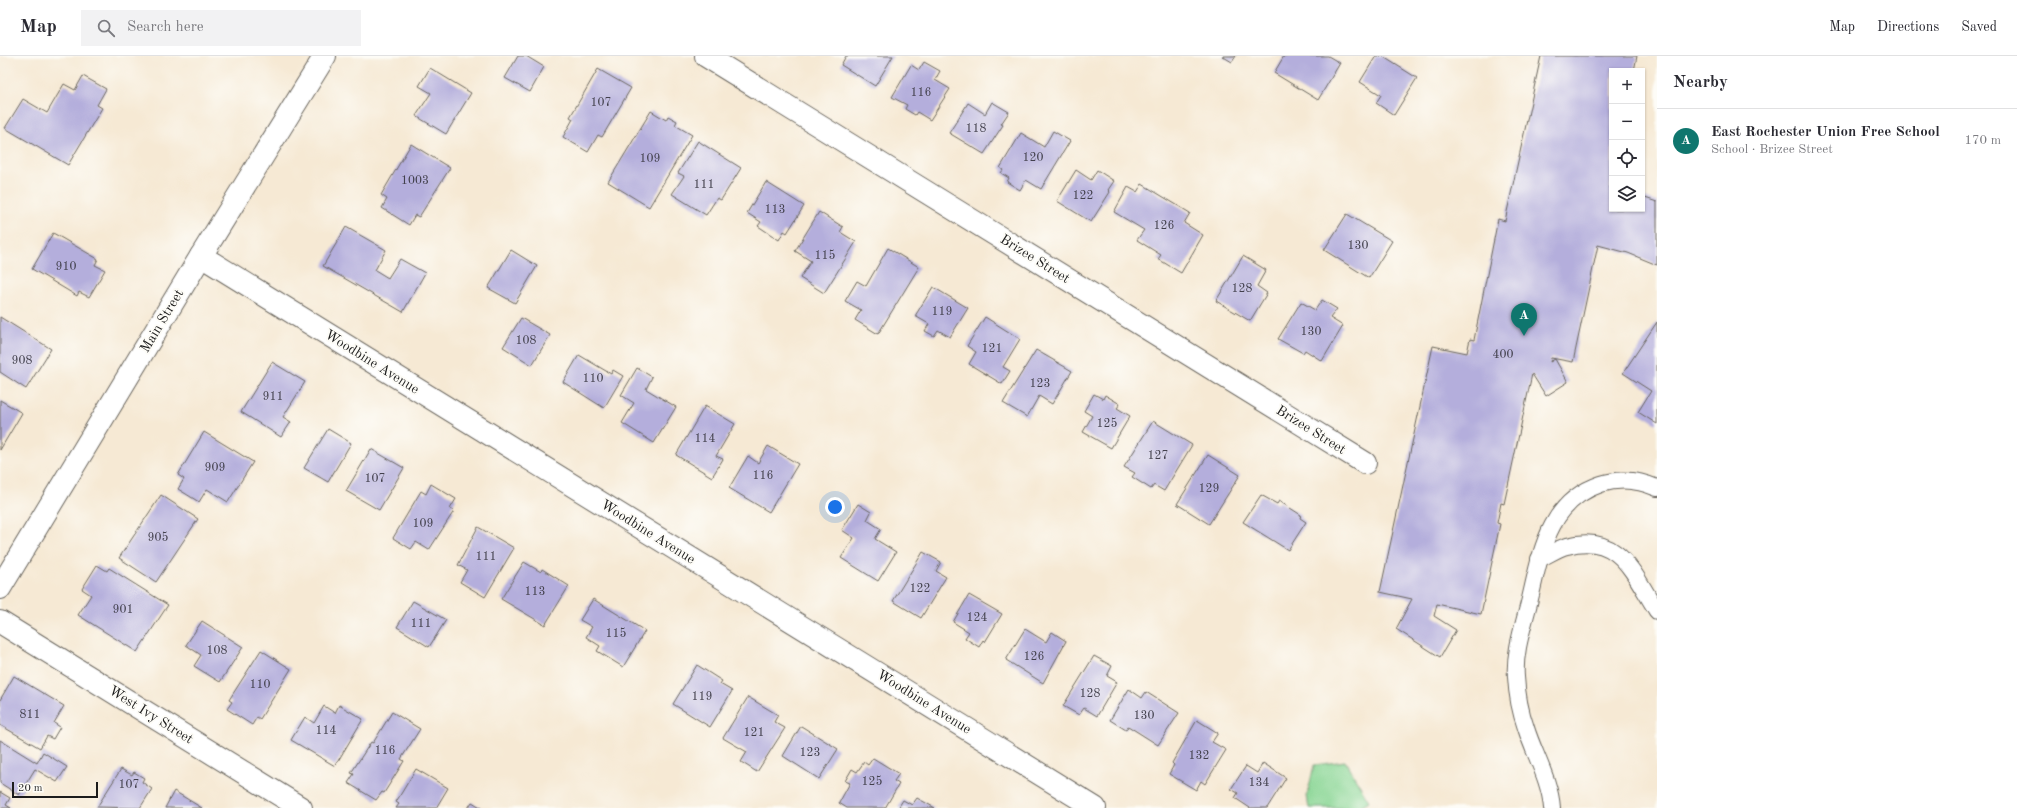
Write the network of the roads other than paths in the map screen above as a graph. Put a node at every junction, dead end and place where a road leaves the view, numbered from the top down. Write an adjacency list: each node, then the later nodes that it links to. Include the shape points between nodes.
1 (325, 56): 3 (street, Main Street)
2 (706, 56): 4 (street, Brizee Street)
3 (201, 256): 7 (street, Main Street); 11 (street, Woodbine Avenue)
4 (1365, 463)
5 (1657, 488): 6 (lane, via 1629,480 1611,481 1576,495 1562,508 1551,527)
6 (1539, 559): 8 (lane, via 1566,546 1578,544 1598,544 1609,548 1627,564); 12 (lane, via 1518,646 1516,675 1518,701)
7 (0, 588)
8 (1657, 611)
9 (0, 622): 10 (street, West Ivy Street)
10 (302, 808)
11 (1095, 808)
12 (1552, 808)

